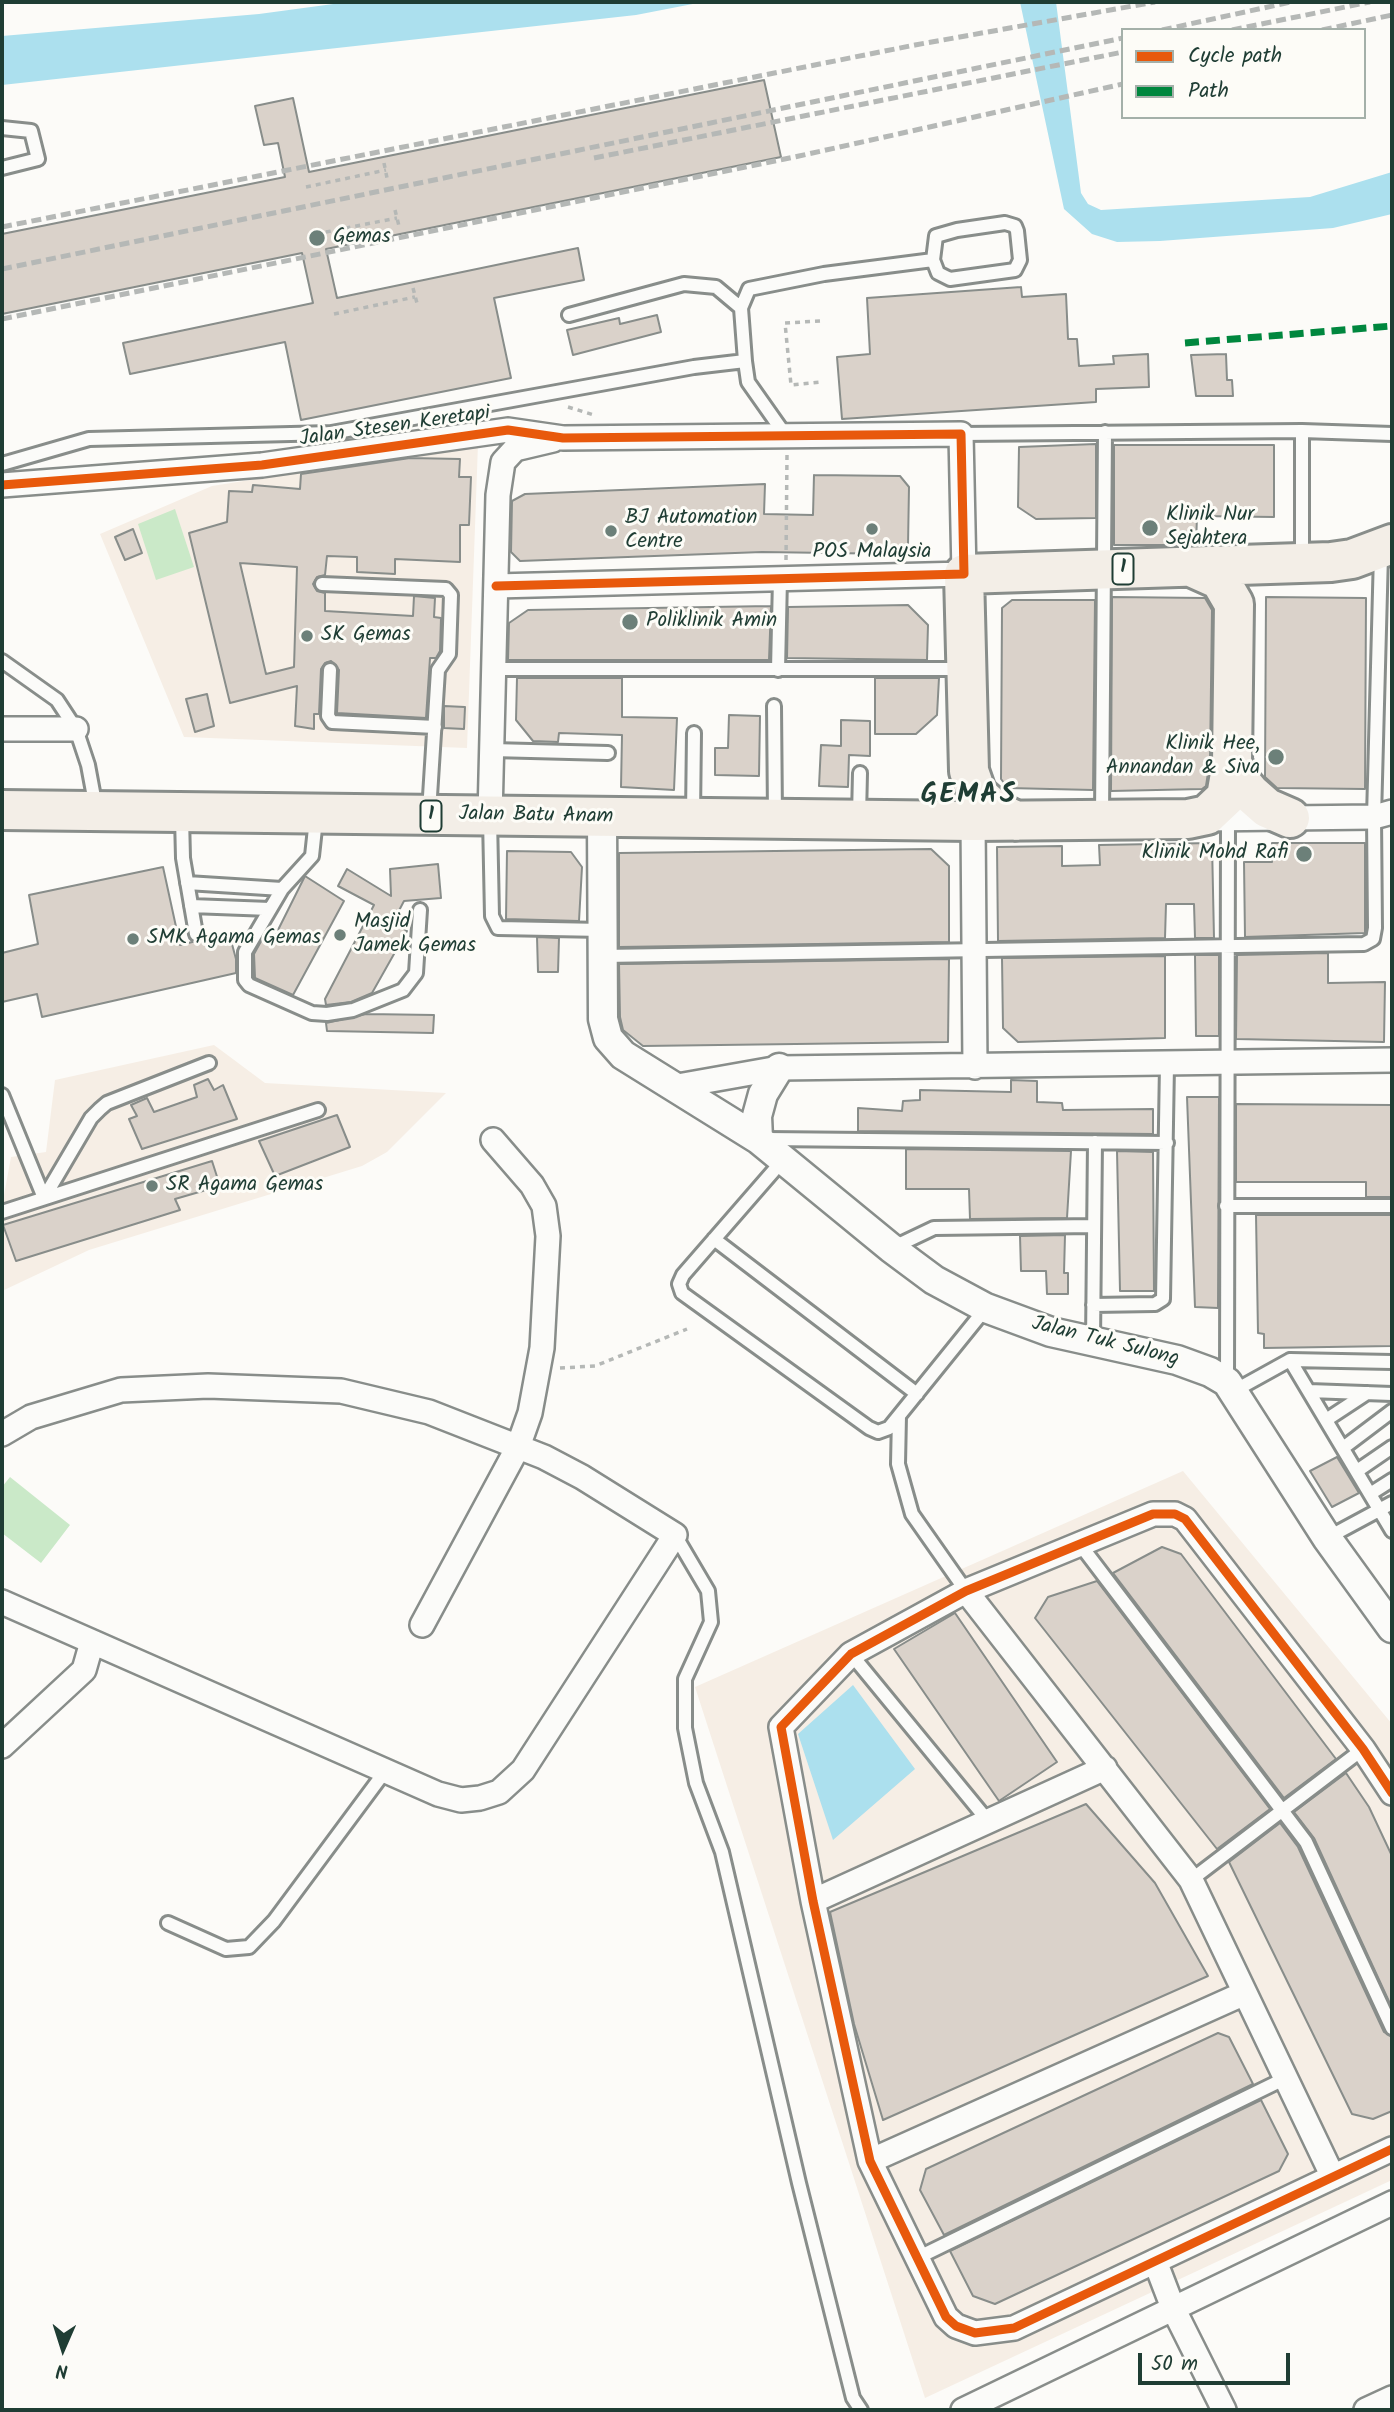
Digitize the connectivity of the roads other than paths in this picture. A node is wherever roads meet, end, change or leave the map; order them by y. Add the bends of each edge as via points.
1 (2, 128) edge
2 (2, 168) edge
3 (933, 260) junction
4 (741, 308) junction
5 (569, 315) dead end
6 (745, 360) junction
7 (1302, 431) junction
8 (1105, 432) junction
9 (961, 434) junction
10 (1392, 434) edge
11 (787, 436) junction
12 (563, 438) junction
13 (2, 464) edge
14 (2, 485) edge
15 (1387, 547) edge
16 (1292, 564) junction
17 (1191, 567) junction
18 (1106, 569) junction
19 (964, 573) junction
20 (783, 578) junction
21 (322, 584) dead end
22 (496, 586) junction
23 (1234, 604) junction
24 (2, 661) edge
25 (494, 669) junction
26 (967, 669) junction
27 (330, 670) dead end
28 (778, 670) junction
29 (774, 706) dead end
30 (435, 727) junction
31 (2, 729) edge
32 (76, 729) junction
33 (694, 733) dead end
34 (492, 750) junction
35 (608, 753) dead end
36 (1232, 762) junction
37 (969, 771) junction
38 (860, 773) dead end
39 (2, 810) edge
40 (97, 811) junction
41 (182, 814) junction
42 (317, 815) junction
43 (1383, 815) edge
44 (429, 816) junction
45 (489, 817) junction
46 (602, 818) junction
47 (693, 818) junction
48 (1290, 818) junction
49 (775, 819) junction
50 (1188, 819) junction
51 (1228, 819) junction
52 (859, 820) junction
53 (902, 820) junction
54 (1102, 820) junction
55 (973, 821) junction
56 (1016, 821) junction
57 (187, 883) junction
58 (282, 889) junction
59 (191, 906) junction
60 (270, 909) junction
61 (420, 910) dead end
62 (196, 934) dead end
63 (603, 943) junction
64 (1227, 948) junction
65 (974, 951) junction
66 (1392, 1060) edge
67 (209, 1063) dead end
68 (1226, 1063) junction
69 (1167, 1065) junction
70 (975, 1067) junction
71 (779, 1068) junction
72 (672, 1087) junction
73 (2, 1095) edge
74 (318, 1110) dead end
75 (758, 1139) junction
76 (493, 1140) dead end
77 (1095, 1142) junction
78 (1167, 1143) junction
79 (783, 1160) junction
80 (44, 1198) junction
81 (1226, 1206) junction
82 (1392, 1206) edge
83 (2, 1212) edge
84 (1094, 1226) junction
85 (714, 1239) junction
86 (891, 1248) junction
87 (1093, 1305) junction
88 (986, 1308) junction
89 (1093, 1342) junction
90 (1290, 1360) junction
91 (1392, 1362) edge
92 (1231, 1387) junction
93 (1309, 1391) junction
94 (1367, 1393) junction
95 (917, 1394) junction
96 (1392, 1394) edge
97 (1392, 1411) edge
98 (899, 1415) junction
99 (1326, 1420) junction
100 (2, 1434) edge
101 (518, 1447) junction
102 (1392, 1447) edge
103 (1343, 1448) junction
104 (1357, 1471) junction
105 (1392, 1480) edge
106 (1370, 1494) junction
107 (1392, 1503) edge
108 (1380, 1510) junction
109 (1392, 1531) edge
110 (675, 1535) junction
111 (1327, 1538) junction
112 (1079, 1544) junction
113 (966, 1591) junction
114 (2, 1602) edge
115 (422, 1625) dead end
116 (1392, 1628) edge
117 (92, 1642) junction
118 (851, 1654) junction
119 (2, 1746) edge
120 (1363, 1749) junction
121 (1105, 1768) junction
122 (386, 1770) junction
123 (1392, 1793) edge
124 (1283, 1812) junction
125 (988, 1821) junction
126 (1191, 1880) junction
127 (813, 1901) junction
128 (168, 1923) dead end
129 (1245, 1993) junction
130 (1392, 2028) edge
131 (1286, 2078) junction
132 (1392, 2149) edge
133 (870, 2161) junction
134 (1333, 2177) junction
135 (1392, 2203) edge
136 (918, 2258) junction
137 (1155, 2261) junction
138 (1173, 2308) junction
139 (1392, 2398) edge
140 (861, 2410) edge
141 (963, 2410) edge
142 (1224, 2410) edge
143 (1366, 2410) edge

1 - 2 lane via 32,131 38,159
3 - 3 lane via 933,241 942,233 1005,223 1017,231 1020,260 1015,270 946,279 937,273
3 - 4 lane via 757,285 749,289
4 - 5 lane via 716,287 684,284
4 - 6 lane
6 - 11 lane via 748,382
6 - 13 lane via 331,433 89,439
7 - 8 lane
7 - 10 lane
7 - 16 lane
8 - 9 lane
8 - 18 lane
9 - 11 street, Jalan Stesen Keretapi
9 - 19 street
11 - 12 street, Jalan Stesen Keretapi
12 - 14 street, Jalan Stesen Keretapi via 537,432 485,431 262,465
12 - 22 street via 515,449 503,463
15 - 16 highway, 1 via 1352,559
15 - 43 lane
16 - 17 highway, 1
16 - 23 highway, 1 via 1261,573 1242,588
17 - 18 highway, 1
17 - 23 highway via 1220,580
18 - 19 highway, 1
18 - 54 lane
19 - 20 street
19 - 26 highway
20 - 22 street
20 - 28 lane
21 - 30 lane via 449,592 449,654 438,670
22 - 25 street
23 - 36 highway, 1
24 - 32 lane via 57,701
25 - 28 lane
25 - 34 street
26 - 28 lane
26 - 37 highway
27 - 30 lane via 328,716 332,722
29 - 49 lane
30 - 44 lane
31 - 32 street
32 - 40 lane
33 - 47 lane
34 - 35 lane
34 - 45 street
36 - 48 highway via 1250,793 1267,808
36 - 50 highway, 1 via 1226,797 1207,815
37 - 53 highway via 940,797
37 - 56 highway via 977,793
38 - 52 lane
39 - 40 highway, Jalan Batu Anam / 1
40 - 41 highway, Jalan Batu Anam / 1
41 - 42 highway, Jalan Batu Anam / 1
41 - 57 lane
42 - 44 highway, Jalan Batu Anam / 1
42 - 58 lane via 312,856
43 - 48 street
43 - 64 lane via 1373,939 1364,944
44 - 45 highway, Jalan Batu Anam / 1
45 - 46 highway, Jalan Batu Anam / 1
45 - 63 lane via 492,916 498,928
46 - 47 highway, Jalan Batu Anam / 1
46 - 63 street, Jalan Tuk Sulong
47 - 49 highway, Jalan Batu Anam / 1
48 - 51 street
49 - 52 highway, Jalan Batu Anam / 1
50 - 51 street
50 - 54 highway, 1
51 - 64 lane
52 - 53 highway, Jalan Batu Anam / 1
53 - 55 highway, 1
54 - 56 highway, 1
55 - 56 highway, 1
55 - 65 street
57 - 58 lane
57 - 59 lane
58 - 60 lane
59 - 60 lane
59 - 62 lane
60 - 61 lane via 245,952 245,979 269,996 327,1014 353,1010 403,990 416,973
63 - 65 lane
63 - 72 street, Jalan Tuk Sulong via 603,1018 608,1038 631,1063
64 - 65 lane
64 - 68 lane
65 - 70 street
66 - 68 street
67 - 80 lane via 100,1109
68 - 69 street
68 - 81 lane
69 - 70 street
69 - 78 lane
70 - 71 street
71 - 72 street
71 - 75 street via 763,1094 757,1116
72 - 75 street, Jalan Tuk Sulong
73 - 80 lane
74 - 80 lane
75 - 77 lane
75 - 79 street, Jalan Tuk Sulong
76 - 101 street via 539,1194 548,1236 542,1348 530,1413
77 - 78 lane
77 - 84 lane
78 - 87 lane via 1163,1299 1155,1304
79 - 85 lane
79 - 86 street, Jalan Tuk Sulong
80 - 83 lane
81 - 82 lane
81 - 92 lane
84 - 86 lane via 934,1228
84 - 87 lane
85 - 95 lane
85 - 98 lane via 680,1279 682,1293 869,1428 878,1432 889,1428
86 - 88 street, Jalan Tuk Sulong via 933,1280
87 - 89 lane
88 - 89 street, Jalan Tuk Sulong
88 - 95 lane
89 - 92 street, Jalan Tuk Sulong via 1177,1360 1210,1372
90 - 91 lane
90 - 92 lane
90 - 93 lane
92 - 111 street
93 - 94 lane
93 - 99 lane
94 - 96 lane
94 - 99 lane
95 - 98 lane
97 - 103 lane
98 - 113 lane via 898,1464 912,1514
99 - 103 lane
100 - 101 street via 31,1417 121,1391 208,1386 370,1396 429,1412
101 - 110 street via 582,1477
101 - 115 street
102 - 104 lane
103 - 104 lane
104 - 106 lane
105 - 106 lane
106 - 108 lane
107 - 108 lane
108 - 109 lane
108 - 111 lane
110 - 122 street via 514,1781 499,1792 461,1800
110 - 140 lane via 708,1591 711,1622 685,1679 685,1728 696,1783 722,1852 799,2183 853,2398
111 - 116 street
112 - 113 street
112 - 120 street via 1153,1514 1185,1519
112 - 124 lane
113 - 118 street
113 - 121 street
114 - 117 street
117 - 119 street via 84,1670
117 - 122 street
118 - 125 lane
118 - 127 street via 781,1727
120 - 123 street
120 - 124 lane
121 - 125 street
121 - 126 street
122 - 128 lane via 274,1921 249,1947 226,1949
124 - 126 lane
124 - 130 lane via 1306,1842
125 - 127 street
126 - 129 street
127 - 133 street
129 - 131 street
129 - 133 street
131 - 134 street
131 - 136 lane
132 - 134 street
133 - 136 street
134 - 137 street
135 - 138 street
136 - 137 street via 946,2317 975,2333 1014,2328
137 - 138 street
138 - 141 street
138 - 142 street
139 - 143 street

